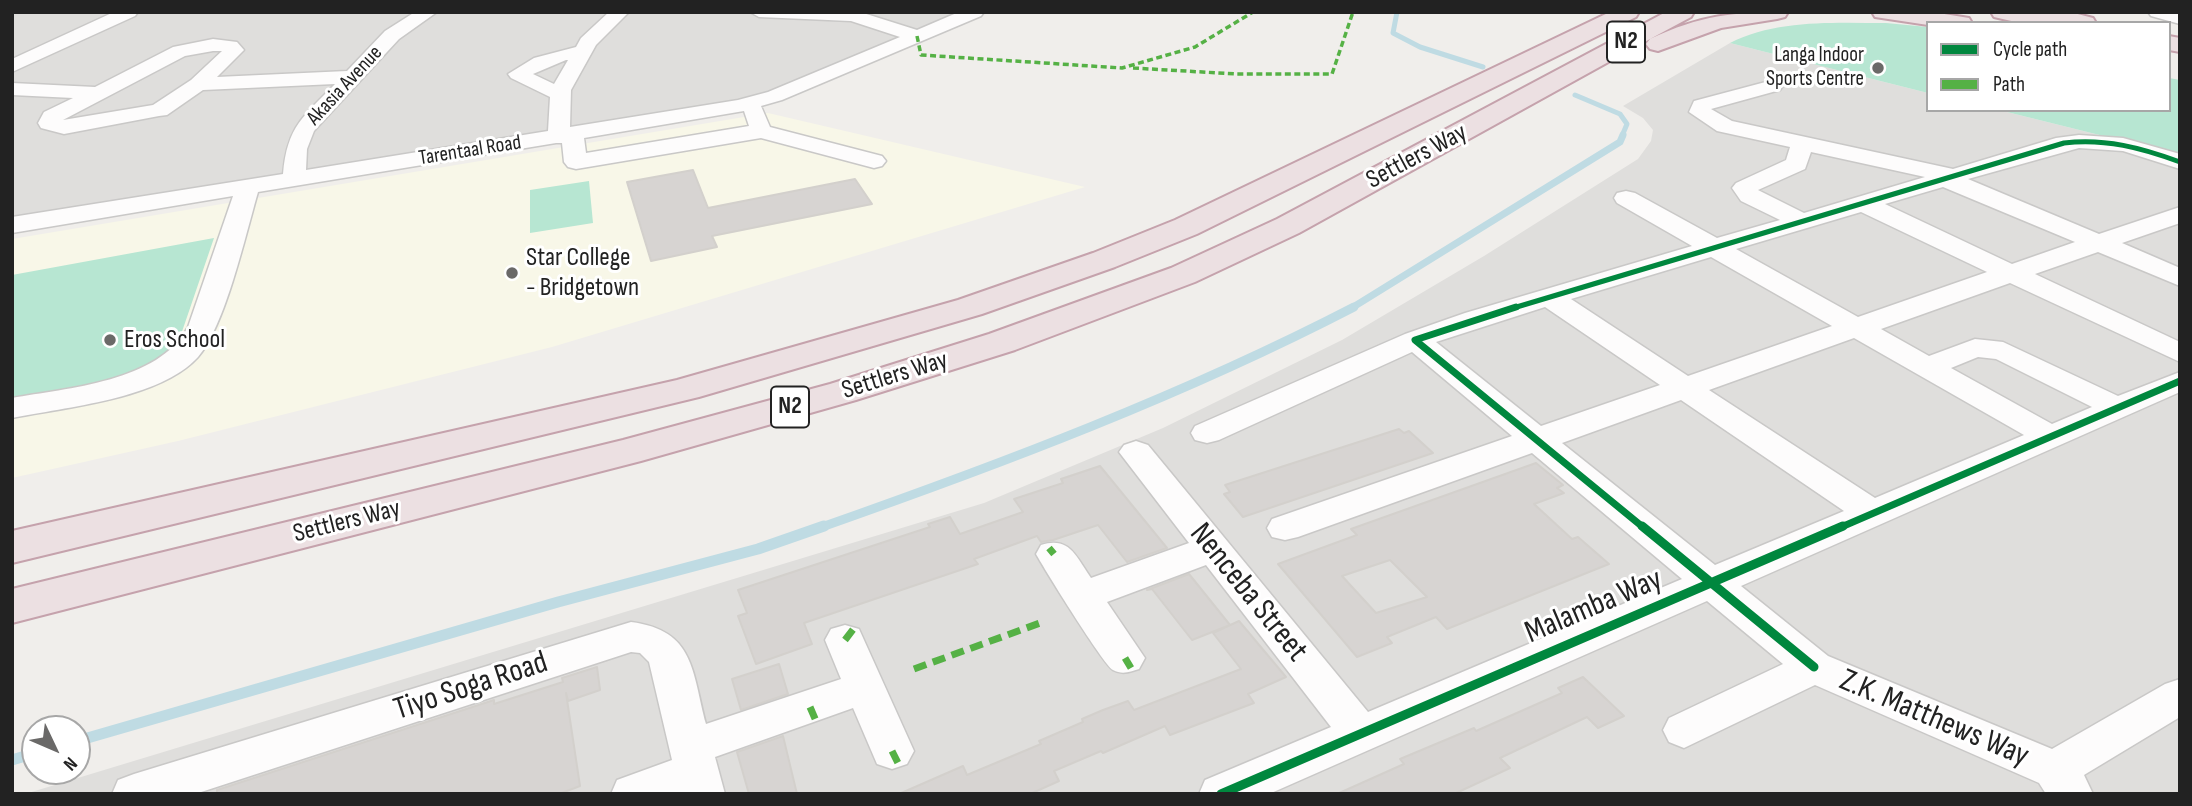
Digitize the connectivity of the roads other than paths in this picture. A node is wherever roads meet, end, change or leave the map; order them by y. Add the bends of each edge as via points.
1 (129, 12) edge
2 (428, 12) edge
3 (620, 12) edge
4 (759, 12) edge
5 (975, 12) edge
6 (1628, 12) edge
7 (1683, 12) edge
8 (1777, 12) edge
9 (1883, 12) edge
10 (2001, 12) edge
11 (2043, 12) edge
12 (2157, 12) edge
13 (855, 14) edge
14 (2180, 19) edge
15 (1947, 21) edge
16 (2041, 21) edge
17 (2077, 21) edge
18 (917, 36) junction
19 (583, 52) junction
20 (12, 66) edge
21 (1575, 69) junction
22 (353, 77) junction
23 (1526, 80) junction
24 (198, 84) junction
25 (1773, 86) dead end
26 (12, 89) edge
27 (561, 90) junction
28 (96, 93) junction
29 (751, 103) junction
30 (761, 131) junction
31 (566, 136) junction
32 (1802, 142) junction
33 (874, 161) dead end
34 (2180, 162) edge
35 (1949, 178) junction
36 (293, 179) junction
37 (247, 187) junction
38 (1626, 198) dead end
39 (1862, 203) junction
40 (2180, 214) edge
41 (1802, 221) junction
42 (12, 225) edge
43 (2098, 242) junction
44 (1715, 248) junction
45 (2009, 273) junction
46 (2180, 278) edge
47 (1549, 297) junction
48 (1857, 327) junction
49 (1415, 340) junction
50 (2180, 353) edge
51 (1927, 367) junction
52 (2180, 381) edge
53 (1686, 387) junction
54 (12, 408) edge
55 (2118, 408) junction
56 (1207, 433) dead end
57 (2052, 436) junction
58 (1537, 440) junction
59 (1136, 452) dead end
60 (1872, 514) junction
61 (1285, 528) dead end
62 (12, 547) edge
63 (1212, 549) junction
64 (1054, 554) dead end
65 (1710, 584) junction
66 (1082, 596) junction
67 (12, 606) edge
68 (845, 640) dead end
69 (1125, 658) dead end
70 (1814, 667) junction
71 (866, 687) junction
72 (2180, 696) edge
73 (1684, 730) dead end
74 (1361, 734) junction
75 (892, 751) dead end
76 (695, 771) edge
77 (2063, 782) edge
78 (134, 794) edge
79 (633, 794) edge
80 (1221, 794) edge

1 - 20 street
2 - 22 street, Akasia Avenue via 392,35
3 - 19 street via 599,29
4 - 13 street
5 - 18 street, Tarentaal Road
6 - 23 highway, Settlers Way / N2
7 - 21 highway, Settlers Way / N2
8 - 21 highway via 1720,21 1613,62
9 - 15 highway
10 - 16 highway
11 - 17 highway
12 - 14 street
13 - 18 street
18 - 29 street, Tarentaal Road
19 - 27 street
19 - 27 street via 518,74 551,91
21 - 23 highway, Settlers Way / N2
22 - 24 street
22 - 36 street, Akasia Avenue via 300,136
23 - 62 highway, Settlers Way / N2 via 1482,84 1186,227 934,318 686,389
23 - 67 highway, Settlers Way / N2 via 1366,185 1214,261 983,349 627,452
24 - 28 street via 234,50 230,46 180,51
24 - 28 street via 159,110 64,127 49,123
25 - 32 street via 1701,105 1700,112 1725,126
26 - 28 street
27 - 31 street via 558,105
29 - 30 street
29 - 31 street, Tarentaal Road
30 - 31 street via 576,162
30 - 33 street
31 - 36 street, Tarentaal Road
32 - 35 street
32 - 41 street via 1797,163 1744,188 1750,196
34 - 35 street via 2133,147 2075,141
35 - 39 street
35 - 43 street
36 - 37 street, Tarentaal Road
37 - 42 street, Tarentaal Road
37 - 54 street via 202,327 183,355 122,384
38 - 44 street
39 - 41 street
39 - 45 street
40 - 43 street
41 - 44 street
43 - 45 street
43 - 46 street
44 - 47 street
44 - 48 street
45 - 48 street
45 - 50 street
47 - 49 street
47 - 53 street
48 - 51 street
48 - 53 street
49 - 56 street
49 - 58 street, Z.K. Matthews Way
51 - 55 street via 1965,351 1993,348
51 - 57 street
52 - 55 street, Malamba Way
53 - 58 street
53 - 60 street
55 - 57 street, Malamba Way
57 - 60 street, Malamba Way
58 - 61 street
58 - 65 street, Z.K. Matthews Way
59 - 63 street, Nenceba Street
60 - 65 street, Malamba Way
63 - 66 street
63 - 74 street, Nenceba Street
64 - 66 street
65 - 70 street, Z.K. Matthews Way
65 - 74 street, Malamba Way
66 - 69 street
68 - 71 street
70 - 73 street, Z.K. Matthews Way
70 - 77 street, Z.K. Matthews Way
71 - 75 street
71 - 76 street
72 - 77 street
74 - 80 street, Malamba Way
76 - 78 street, Tiyo Soga Road via 663,646 631,637
76 - 79 street

